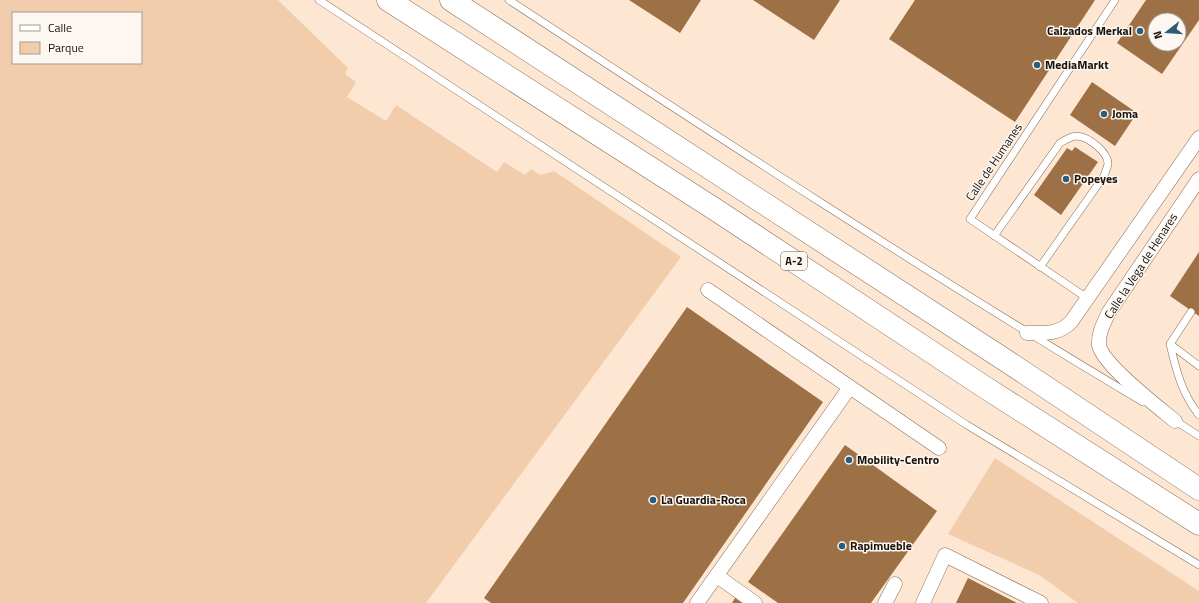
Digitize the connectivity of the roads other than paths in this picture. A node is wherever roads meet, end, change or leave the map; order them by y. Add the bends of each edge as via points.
1 (319, 0) edge
2 (388, 0) edge
3 (451, 0) edge
4 (510, 0) edge
5 (1115, 0) edge
6 (1199, 138) edge
7 (1199, 179) edge
8 (994, 236) junction
9 (1040, 267) junction
10 (708, 290) dead end
11 (1087, 298) junction
12 (1191, 312) dead end
13 (1027, 333) junction
14 (1170, 344) junction
15 (1199, 366) edge
16 (850, 387) junction
17 (1199, 415) edge
18 (1175, 421) junction
19 (1199, 436) edge
20 (939, 448) dead end
21 (1199, 489) edge
22 (1199, 524) edge
23 (1199, 565) edge
24 (717, 576) junction
25 (895, 584) dead end
26 (697, 603) edge
27 (755, 603) edge
28 (885, 603) edge
29 (923, 603) edge
30 (1041, 603) edge

1 - 23 lane via 967,425
2 - 22 highway, A-2
3 - 21 highway, A-2 via 1006,360
4 - 13 lane via 745,154
5 - 8 lane, Calle de Humanes via 970,219
6 - 11 street, Calle la Vega de Henares
7 - 18 street, Calle la Vega de Henares via 1109,312 1100,331 1099,346 1105,358
8 - 9 lane, Calle de Humanes
8 - 9 lane via 1060,143 1076,136 1085,138 1100,149 1106,157 1108,166 1104,176
9 - 11 lane, Calle de Humanes
10 - 16 street
11 - 13 street, Calle la Vega de Henares via 1064,329 1053,333
12 - 14 lane
13 - 18 lane
14 - 15 lane
14 - 17 lane via 1188,402
16 - 20 street
16 - 24 street
18 - 19 lane
24 - 26 street
24 - 27 street
25 - 28 street
29 - 30 street via 945,555

